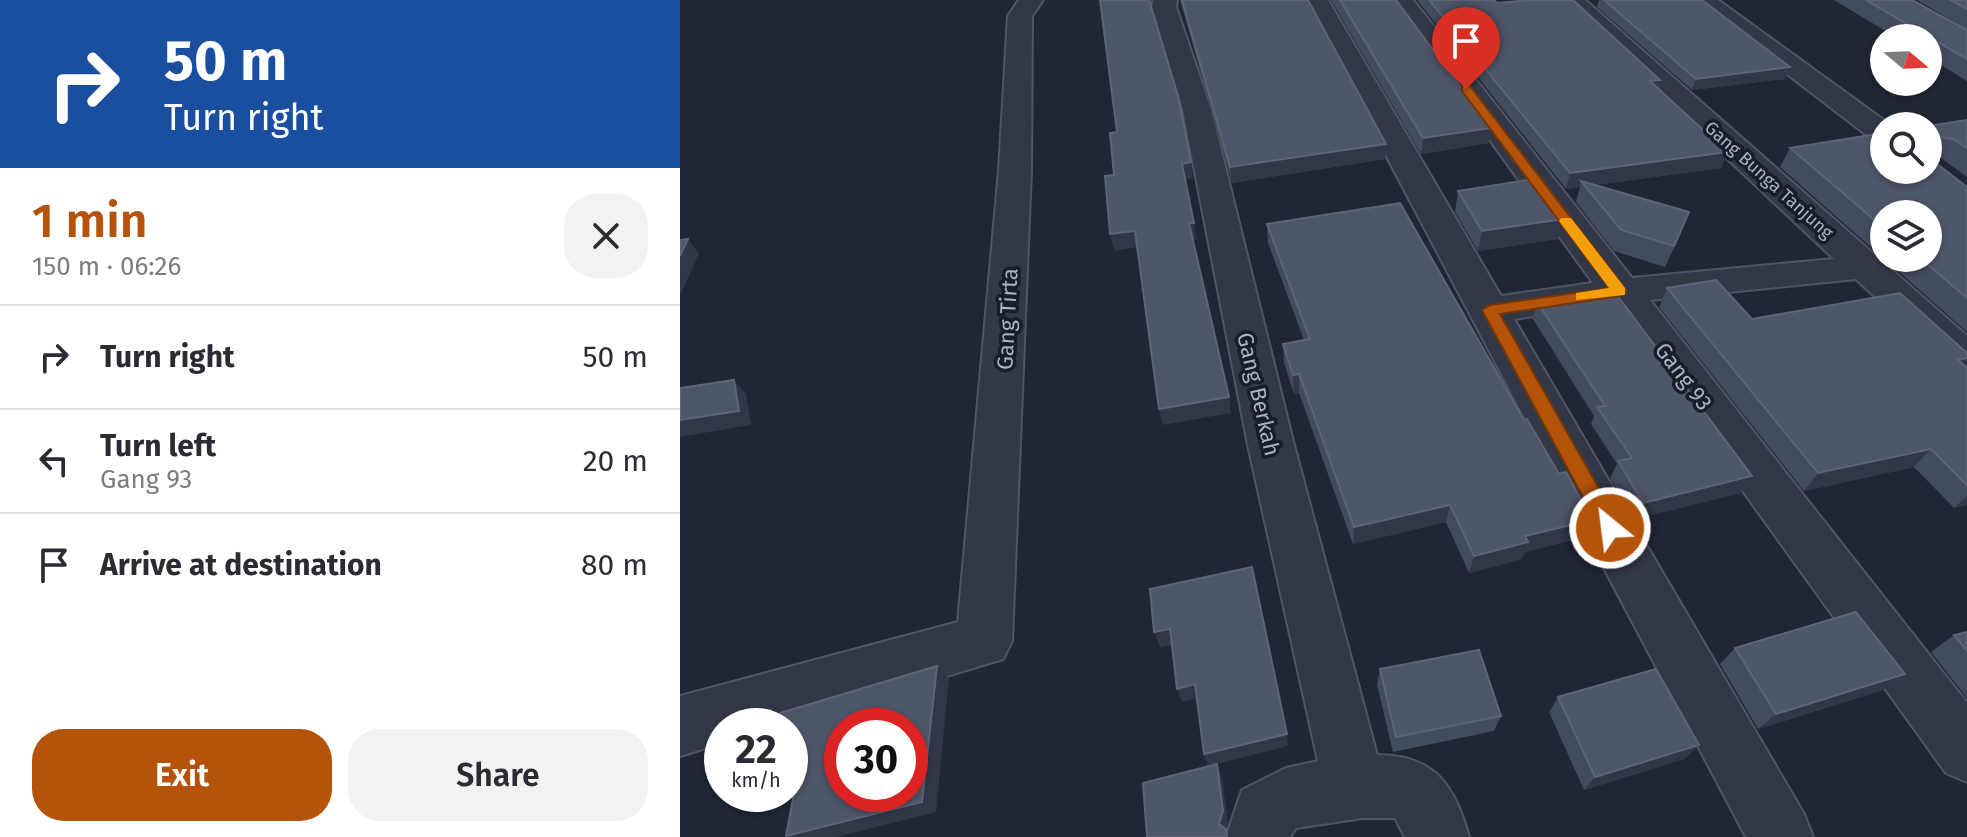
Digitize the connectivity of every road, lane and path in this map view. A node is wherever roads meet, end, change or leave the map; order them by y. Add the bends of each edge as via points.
1 (1031, 0) edge
2 (1165, 0) edge
3 (1316, 0) edge
4 (1401, 0) edge
5 (1571, 0) edge
6 (1703, 0) edge
7 (1870, 124) edge
8 (1866, 267) junction
9 (1620, 291) junction
10 (1490, 310) junction
11 (1967, 359) edge
12 (680, 726) edge
13 (1967, 752) edge
14 (1355, 788) junction
15 (1258, 837) edge
16 (1437, 837) edge
17 (1781, 837) edge

1 - 12 street, Gang Tirta via 1020,16 1012,232 984,641
2 - 14 street, Gang Berkah via 1197,110
3 - 10 street
4 - 9 street, Gang 93
5 - 8 street, Gang Bunga Tanjung
6 - 7 street
8 - 9 street
8 - 11 street, Gang Bunga Tanjung
9 - 10 street
9 - 13 street, Gang 93
10 - 17 street
14 - 15 street via 1285,799 1264,812
14 - 16 street via 1405,788 1430,811

